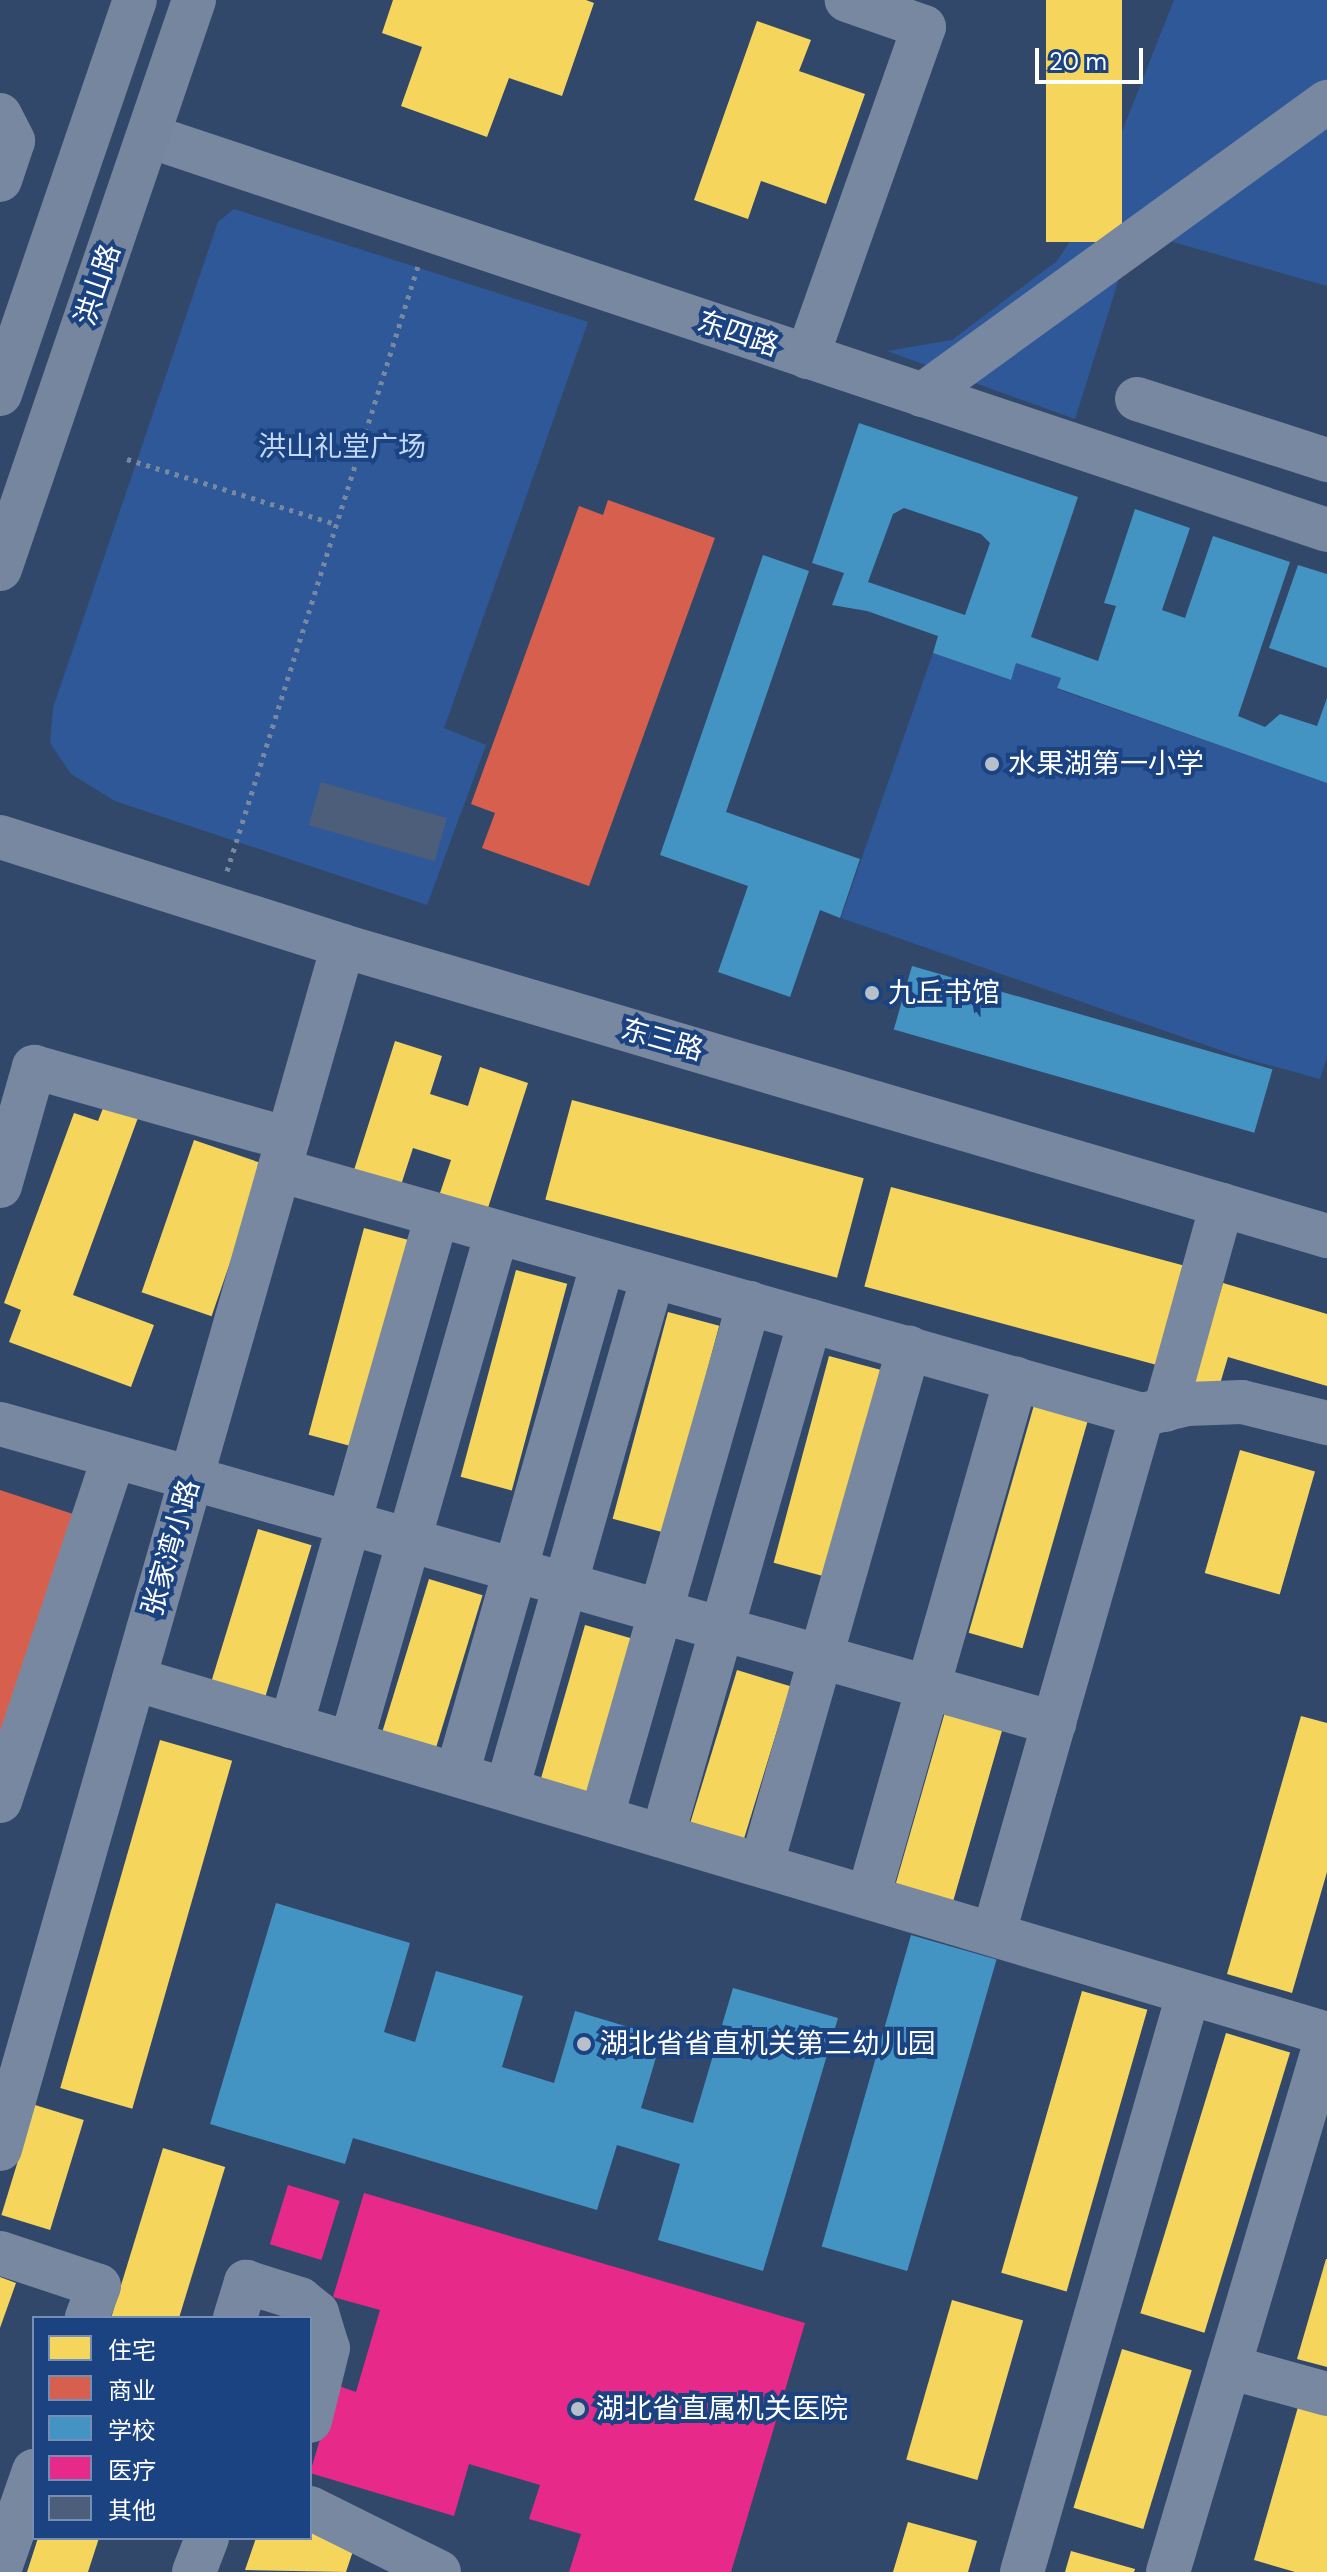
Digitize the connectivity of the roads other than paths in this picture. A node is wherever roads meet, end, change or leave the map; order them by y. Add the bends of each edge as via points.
1 (135, 0) edge
2 (194, 0) edge
3 (847, 0) edge
4 (1327, 102) edge
5 (0, 115) edge
6 (149, 136) junction
7 (0, 180) edge
8 (807, 357) junction
9 (0, 394) edge
10 (922, 395) junction
11 (1137, 399) dead end
12 (1327, 460) edge
13 (1327, 530) edge
14 (0, 569) edge
15 (0, 837) edge
16 (343, 946) junction
17 (284, 1154) junction
18 (0, 1186) edge
19 (1222, 1205) junction
20 (437, 1215) junction
21 (497, 1232) junction
22 (1327, 1236) edge
23 (603, 1262) junction
24 (653, 1276) junction
25 (749, 1303) junction
26 (810, 1321) junction
27 (909, 1348) junction
28 (1016, 1379) junction
29 (1154, 1412) junction
30 (1327, 1423) edge
31 (0, 1424) edge
32 (114, 1457) junction
33 (191, 1478) junction
34 (349, 1523) junction
35 (409, 1541) junction
36 (515, 1571) junction
37 (565, 1585) junction
38 (661, 1612) junction
39 (722, 1629) junction
40 (821, 1657) junction
41 (134, 1679) junction
42 (928, 1688) junction
43 (1054, 1723) junction
44 (291, 1726) junction
45 (351, 1743) junction
46 (457, 1774) junction
47 (507, 1789) junction
48 (0, 1801) edge
49 (602, 1816) junction
50 (663, 1834) junction
51 (762, 1863) junction
52 (869, 1894) junction
53 (994, 1932) junction
54 (1188, 1995) junction
55 (1327, 2035) edge
56 (0, 2149) edge
57 (0, 2253) edge
58 (88, 2316) edge
59 (236, 2316) edge
60 (1229, 2367) junction
61 (1327, 2394) edge
62 (312, 2415) edge
63 (32, 2477) edge
64 (312, 2509) edge
65 (206, 2540) edge
66 (0, 2568) edge
67 (194, 2572) edge
68 (439, 2572) edge
69 (1022, 2572) edge
70 (1168, 2572) edge

1 - 9 main road, 洪山路
2 - 6 main road, 洪山路
3 - 8 street via 924,27
4 - 10 street
5 - 7 street via 13,141
6 - 8 street, 东四路
6 - 14 main road, 洪山路
8 - 10 street, 东四路
10 - 13 street, 东四路
11 - 12 street
15 - 16 street, 东三路
16 - 17 street, 张家湾小路
16 - 19 street, 东三路
17 - 18 street via 34,1067
17 - 20 street
17 - 33 street, 张家湾小路
19 - 22 street, 东三路
19 - 29 street
20 - 21 street
20 - 34 street
21 - 23 street
21 - 35 street
23 - 24 street
23 - 36 street
24 - 25 street
24 - 37 street
25 - 26 street
25 - 38 street
26 - 27 street
26 - 39 street
27 - 28 street
27 - 40 street
28 - 29 street
28 - 42 street
29 - 30 street via 1242,1402
29 - 43 street
31 - 32 street
32 - 33 street
32 - 48 street
33 - 34 street
33 - 41 street, 张家湾小路
34 - 35 street
34 - 44 street
35 - 36 street
35 - 45 street
36 - 37 street
36 - 46 street
37 - 38 street
37 - 47 street
38 - 39 street
38 - 49 street
39 - 40 street
39 - 50 street
40 - 42 street
40 - 51 street
41 - 44 street
41 - 56 street, 张家湾小路
42 - 43 street
42 - 52 street
43 - 53 street
44 - 45 street
45 - 46 street
46 - 47 street
47 - 49 street
49 - 50 street
50 - 51 street
51 - 52 street
52 - 53 street
53 - 54 street
54 - 55 street
54 - 69 street
55 - 60 street
57 - 58 street via 99,2286
59 - 62 street via 246,2282 300,2299 317,2313 325,2330 327,2367
60 - 61 street
60 - 70 street
63 - 66 street
64 - 68 street
65 - 67 street

